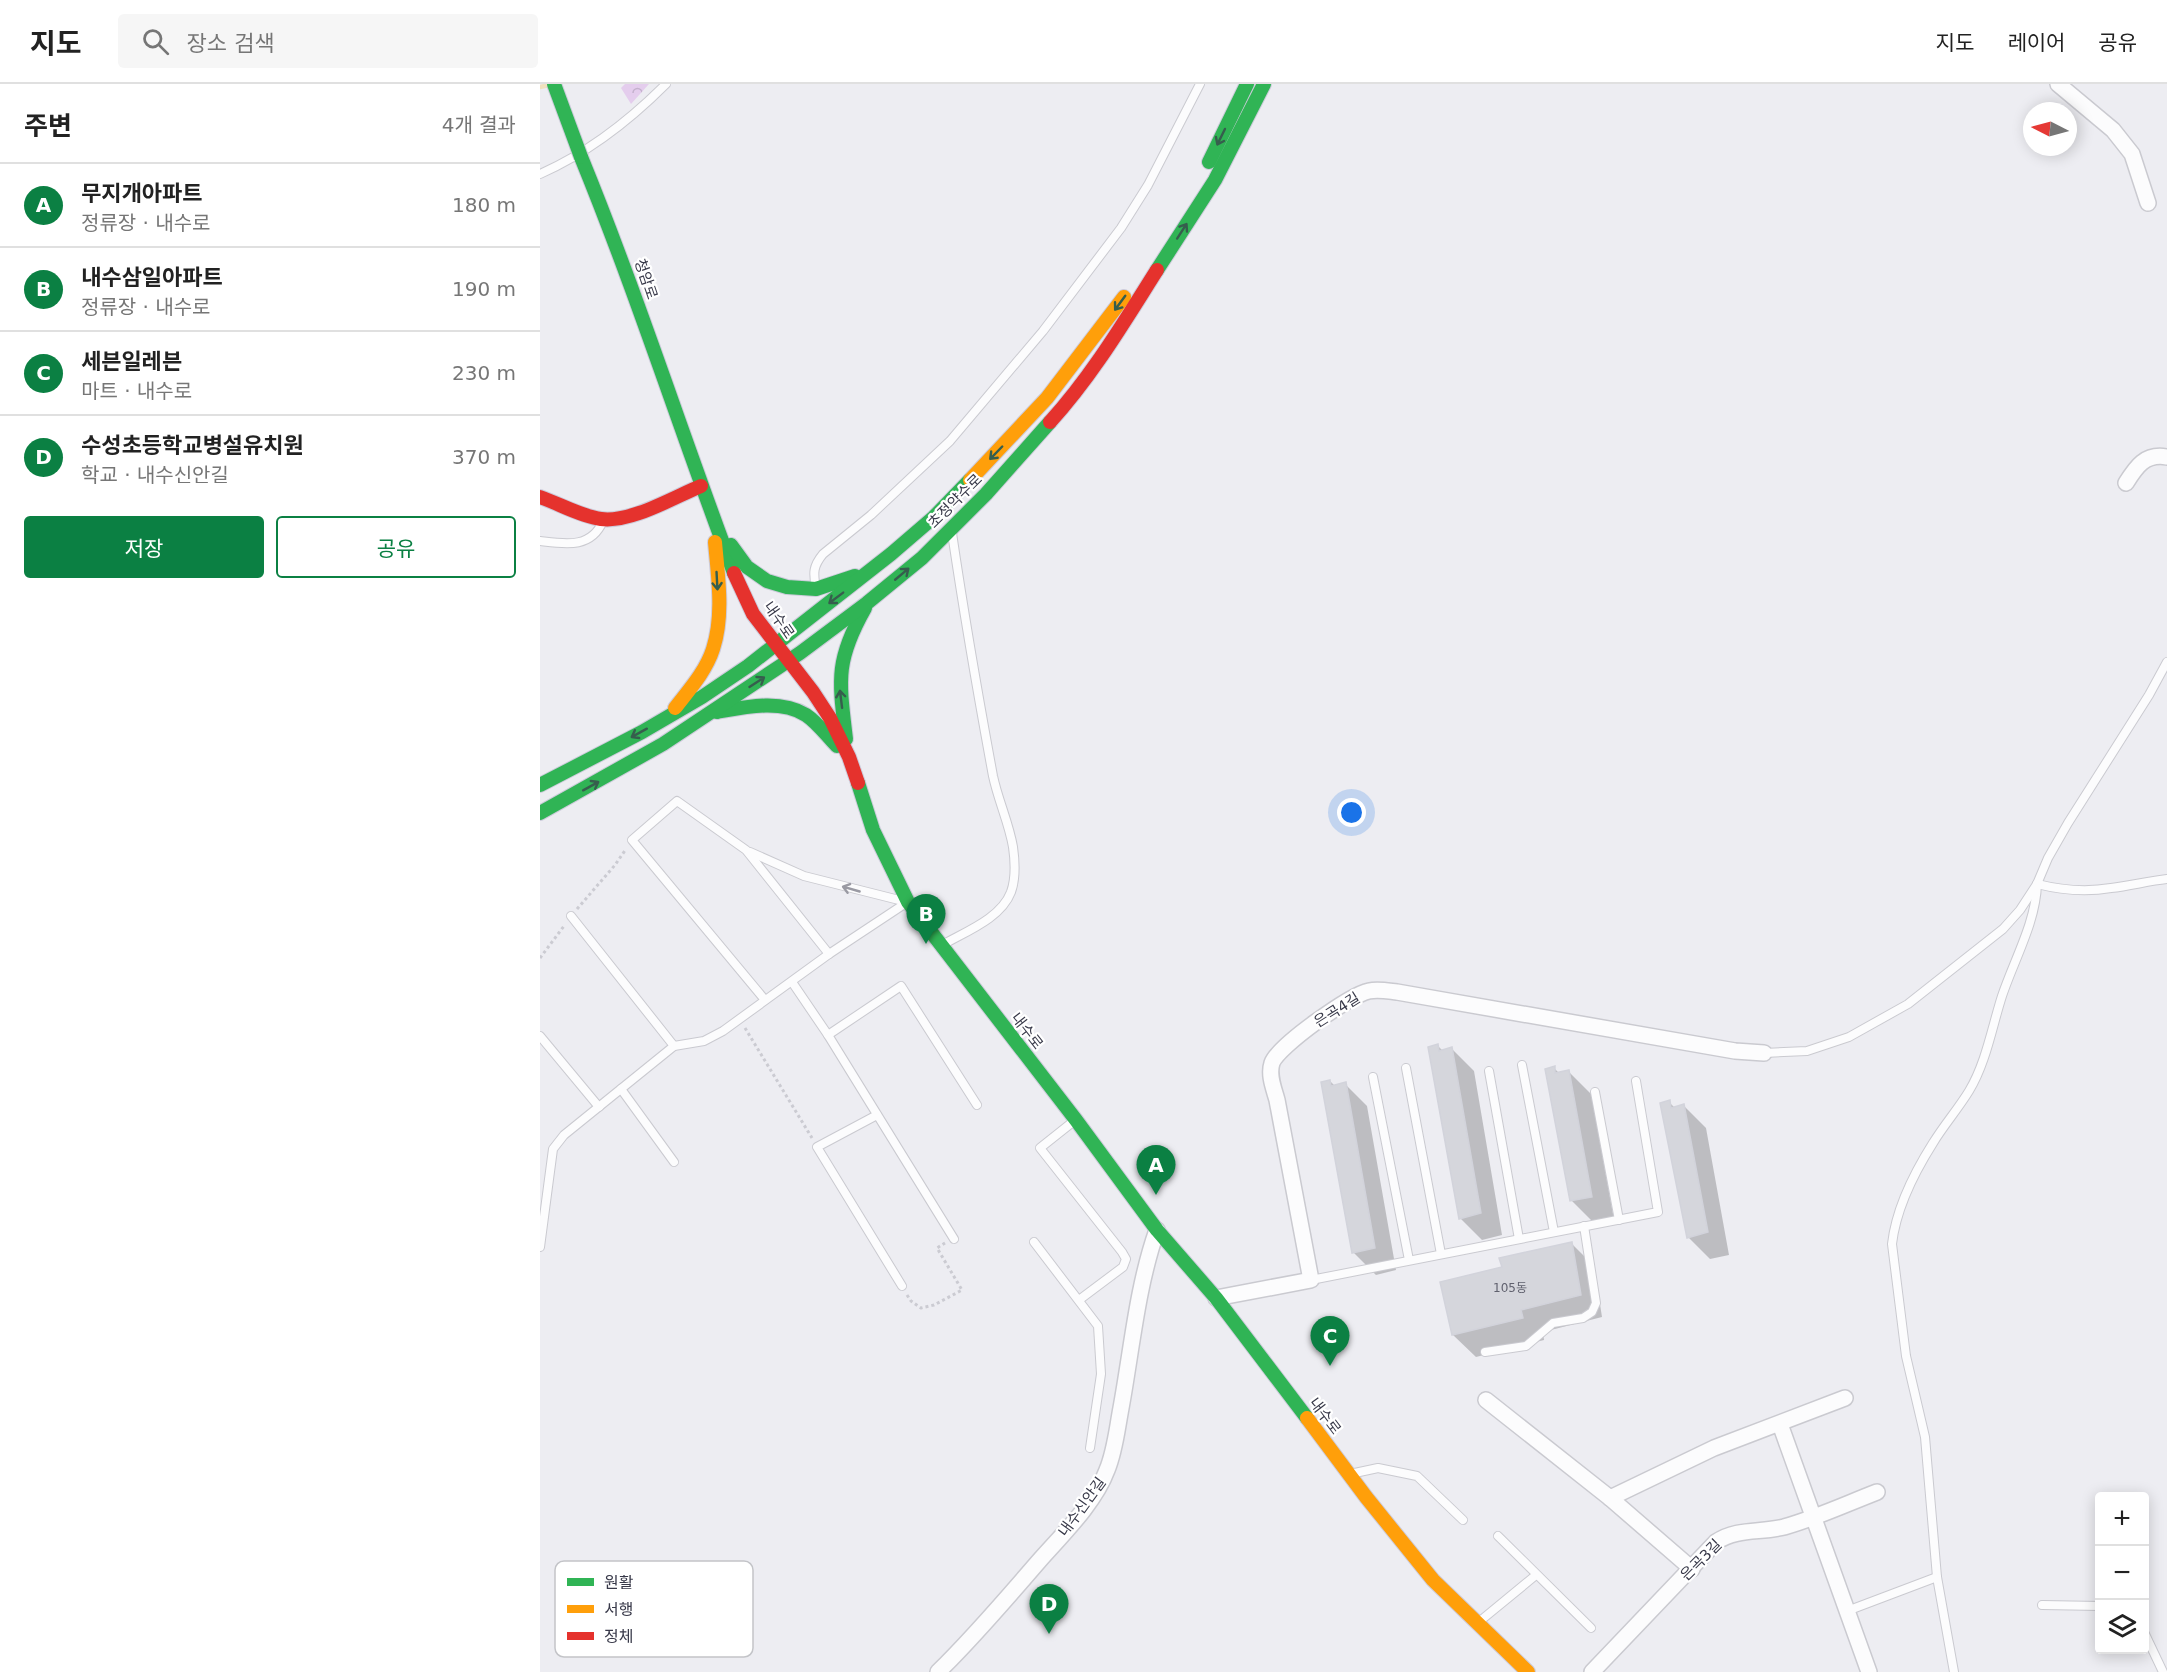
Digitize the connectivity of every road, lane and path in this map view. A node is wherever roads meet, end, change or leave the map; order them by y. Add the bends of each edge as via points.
1 (554, 84) edge
2 (666, 84) edge
3 (1200, 84) edge
4 (1247, 84) edge
5 (1264, 84) edge
6 (2058, 84) edge
7 (540, 174) edge
8 (2148, 203) dead end
9 (2167, 458) edge
10 (2126, 483) dead end
11 (701, 486) junction
12 (540, 497) edge
13 (603, 520) junction
14 (714, 523) junction
15 (951, 529) junction
16 (540, 541) edge
17 (870, 572) junction
18 (816, 589) junction
19 (867, 603) junction
20 (776, 644) junction
21 (789, 661) junction
22 (2167, 662) edge
23 (708, 714) junction
24 (670, 715) junction
25 (849, 757) junction
26 (540, 785) edge
27 (540, 813) edge
28 (632, 840) junction
29 (746, 850) junction
30 (2167, 879) edge
31 (2037, 884) junction
32 (908, 902) junction
33 (571, 916) junction
34 (940, 946) junction
35 (829, 954) junction
36 (540, 958) edge
37 (792, 982) junction
38 (765, 1000) junction
39 (739, 1018) junction
40 (828, 1035) junction
41 (540, 1036) edge
42 (674, 1046) junction
43 (1764, 1053) joint
44 (1522, 1065) dead end
45 (1406, 1068) dead end
46 (1488, 1071) dead end
47 (1372, 1077) dead end
48 (1636, 1081) dead end
49 (621, 1089) junction
50 (1595, 1092) dead end
51 (977, 1105) dead end
52 (599, 1107) junction
53 (877, 1115) junction
54 (1076, 1120) junction
55 (817, 1147) junction
56 (674, 1162) dead end
57 (540, 1182) edge
58 (547, 1190) junction
59 (1619, 1220) junction
60 (1584, 1226) junction
61 (1157, 1230) junction
62 (1554, 1232) junction
63 (954, 1239) joint
64 (1519, 1239) junction
65 (1034, 1242) dead end
66 (540, 1247) edge
67 (1441, 1254) junction
68 (1409, 1260) junction
69 (1311, 1280) junction
70 (902, 1286) joint
71 (1216, 1298) junction
72 (1079, 1300) junction
73 (1485, 1352) dead end
74 (1845, 1398) dead end
75 (1486, 1400) dead end
76 (1780, 1424) junction
77 (1090, 1448) dead end
78 (1349, 1474) junction
79 (1877, 1492) dead end
80 (1610, 1498) junction
81 (1813, 1516) junction
82 (1463, 1520) dead end
83 (1498, 1536) dead end
84 (1692, 1569) junction
85 (1536, 1575) junction
86 (1937, 1577) junction
87 (2042, 1605) dead end
88 (2095, 1606) edge
89 (1848, 1611) junction
90 (1477, 1624) junction
91 (1591, 1628) dead end
92 (2149, 1641) edge
93 (938, 1672) edge
94 (1528, 1672) edge
95 (1592, 1672) edge
96 (1869, 1672) edge
97 (1954, 1672) edge
98 (2163, 1672) edge

1 - 11 main road, 청암로, bridge via 613,235
2 - 7 lane via 638,113 600,141
3 - 18 lane via 1143,194 1050,322 950,441 814,564
4 -> 17 main road, 초정약수로 via 1197,182 1133,285 1047,398 933,517
15 -> 5 main road, 초정약수로 via 1068,402 1104,353 1215,180
6 - 8 street via 2113,130 2132,154
9 - 10 street via 2148,458
11 - 13 main road via 619,519
11 - 14 main road, 내수로
12 - 13 main road
13 - 16 lane via 590,538 570,545
14 - 18 main road via 747,567 767,581
14 - 20 main road, 내수로 via 753,614
14 -> 24 main road via 719,624 697,680
19 -> 15 main road, 초정약수로
15 - 34 lane via 969,651 998,800 1015,863 1012,889 997,913
17 - 18 main road
17 -> 20 main road, 초정약수로
19 - 21 main road, 초정약수로
25 -> 19 main road via 840,691 842,659
20 - 21 main road, 내수로
20 - 24 main road, 초정약수로
23 -> 21 main road, 초정약수로
21 - 25 main road, 내수로 via 830,718
22 - 31 lane via 2068,823
23 - 25 main road via 759,706 784,707 804,714
27 -> 23 main road, 초정약수로 via 613,774
24 -> 26 main road, 초정약수로
25 - 32 main road, 내수로 via 873,830
28 - 29 lane via 677,801
28 - 33 path
28 - 38 lane
32 -> 29 lane via 804,876
29 - 35 lane
30 - 31 lane via 2084,890
31 - 43 lane via 2003,929 1908,1004 1828,1045 1808,1051
31 - 86 lane via 2036,902 1978,1072 1932,1145 1894,1226 1892,1244 1906,1356 1925,1437
32 - 34 main road, 내수로
32 - 35 lane
33 - 36 path
33 - 42 lane
34 - 54 main road, 내수로
35 - 37 lane
37 - 38 lane
37 - 40 lane
38 - 39 lane
39 - 42 lane via 704,1041
39 - 55 path
40 - 51 lane via 901,986
40 - 53 lane
41 - 52 lane
42 - 49 lane
43 - 69 street, 은곡4길 via 1397,992 1368,991 1356,997 1299,1035 1277,1054 1272,1065 1271,1077
44 - 62 lane
45 - 67 lane
46 - 64 lane
47 - 68 lane
48 - 59 lane via 1658,1212
49 - 52 lane
49 - 56 lane
50 - 59 lane
52 - 58 lane via 553,1149
53 - 55 lane
53 - 63 lane
54 - 61 main road, 내수로
54 - 72 lane via 1040,1148 1126,1259 1123,1267
55 - 70 lane
57 - 58 lane
58 - 66 lane
59 - 60 lane
60 - 62 lane
60 - 73 lane via 1596,1303 1592,1312 1583,1318 1554,1323 1526,1346
61 - 71 main road, 내수로
61 - 93 street, 내수신안길 via 1143,1275 1107,1472 1073,1522
62 - 64 lane
63 - 70 path via 937,1248 962,1290 921,1308
64 - 67 lane
65 - 72 lane
67 - 68 lane
68 - 69 lane
69 - 71 street
71 - 78 main road, 내수로
72 - 77 lane via 1098,1326 1101,1374
74 - 76 street
75 - 80 street
76 - 80 street via 1714,1448
76 - 81 street
78 - 82 lane via 1378,1468 1417,1476
78 - 90 main road, 내수로 via 1433,1580
79 - 81 street, 은곡3길
80 - 84 street
81 - 84 street, 은곡3길 via 1783,1527 1727,1535
81 - 89 street
83 - 85 lane
84 - 95 street, 은곡3길
85 - 90 lane
85 - 91 lane
86 - 89 lane
86 - 97 lane
87 - 88 lane
89 - 96 street
90 - 94 main road, 내수로
92 - 98 lane

